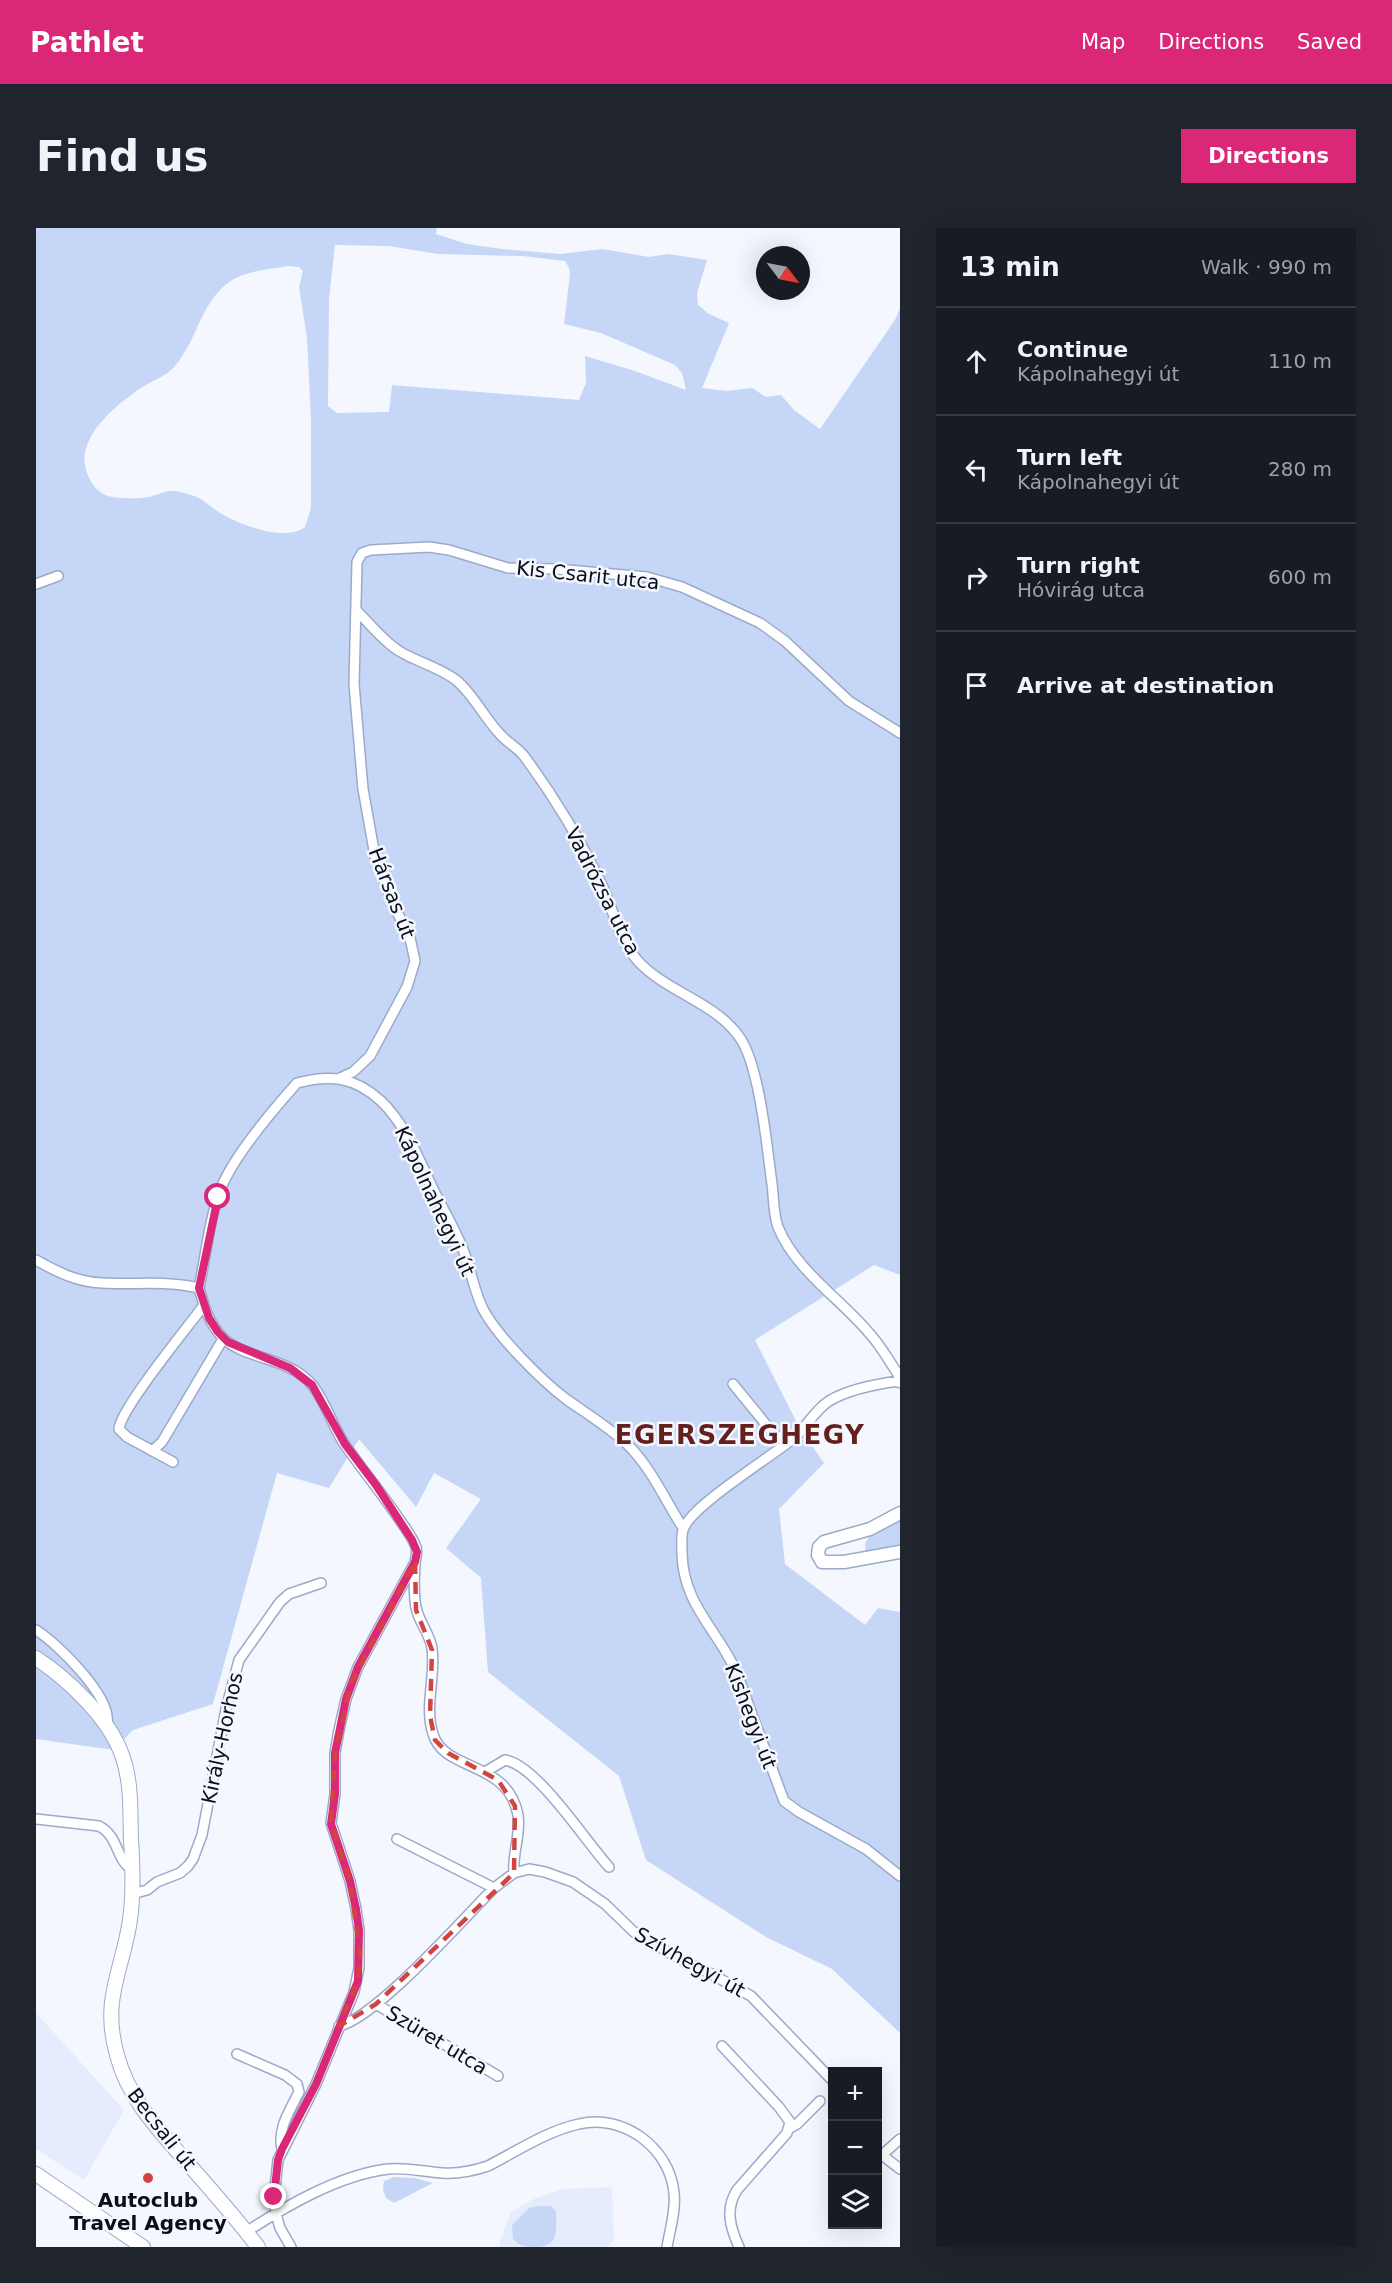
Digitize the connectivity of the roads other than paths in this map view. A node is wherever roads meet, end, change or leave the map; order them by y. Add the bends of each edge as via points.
1 (58, 576) dead end
2 (36, 584) edge
3 (357, 611) junction
4 (900, 733) edge
5 (340, 1078) junction
6 (36, 1260) edge
7 (199, 1288) junction
8 (204, 1305) junction
9 (223, 1338) junction
10 (900, 1381) edge
11 (733, 1384) dead end
12 (787, 1443) junction
13 (152, 1451) junction
14 (173, 1462) dead end
15 (900, 1512) edge
16 (683, 1528) junction
17 (900, 1552) edge
18 (415, 1562) junction
19 (321, 1583) dead end
20 (36, 1630) edge
21 (36, 1658) edge
22 (105, 1725) junction
23 (485, 1772) junction
24 (36, 1819) edge
25 (397, 1839) dead end
26 (609, 1867) dead end
27 (132, 1869) junction
28 (514, 1873) junction
29 (900, 1876) edge
30 (494, 1888) junction
31 (132, 1894) junction
32 (376, 2004) junction
33 (339, 2026) junction
34 (722, 2046) dead end
35 (237, 2054) dead end
36 (498, 2076) dead end
37 (828, 2076) edge
38 (820, 2101) dead end
39 (790, 2128) junction
40 (900, 2139) edge
41 (282, 2149) junction
42 (882, 2154) edge
43 (882, 2157) edge
44 (900, 2169) edge
45 (36, 2174) edge
46 (276, 2214) junction
47 (246, 2232) junction
48 (143, 2247) edge
49 (258, 2247) edge
50 (291, 2247) edge
51 (667, 2247) edge
52 (739, 2247) edge

1 - 2 street
3 - 4 street, Kis Csarit utca via 357,562 371,550 429,547 508,567 647,577 682,587 760,622 785,640 849,701
3 - 5 street, Hársas út via 354,684 366,811 375,856 410,938 415,962 407,987 370,1056
3 - 10 street, Vadrózsa utca via 396,649 458,682 500,735 522,753 586,853 623,936 638,960 722,1020 740,1038 757,1088 778,1229 810,1273 870,1334
5 - 7 street via 297,1083 236,1160 218,1197
5 - 16 street, Kápolnahegyi út via 379,1099 399,1122 463,1250 483,1309 498,1330 537,1375 612,1431 642,1460
6 - 7 street via 63,1275 87,1281 165,1282
7 - 8 street
8 - 9 street
8 - 13 street via 120,1424 122,1432
9 - 13 street via 162,1442
9 - 18 street via 290,1368 312,1385 345,1444 412,1540 417,1552
10 - 12 street via 831,1400
11 - 12 street via 772,1433
12 - 16 street via 713,1498
13 - 14 street
15 - 17 street via 879,1526 824,1542 818,1555 822,1562 833,1563
16 - 29 street, Kishegyi út via 682,1560 689,1594 736,1671 784,1801 866,1849
18 - 23 street via 416,1610 432,1650 433,1734 444,1750
18 - 33 street via 351,1683 335,1753 331,1824 350,1881 360,1954 358,1981
19 - 31 street, Király-Horhos via 289,1594 280,1602 239,1660 202,1835 193,1859 180,1873
20 - 22 street, Becsali út via 65,1652 91,1686 102,1702
21 - 22 main road, Becsali út via 61,1677
22 - 27 main road, Becsali út via 119,1747 128,1777
23 - 26 street via 505,1760 520,1766 555,1800
23 - 28 street via 503,1784 515,1806 519,1824
24 - 27 street via 99,1826 111,1834 125,1864
25 - 30 street
27 - 31 main road, Becsali út
28 - 30 street
28 - 37 street, Szívhegyi út via 536,1869 573,1882 605,1904 633,1932 751,1996
30 - 32 street
31 - 47 main road, Becsali út via 129,1925 112,1995 112,2031 120,2066 142,2110
32 - 33 street via 349,2024
32 - 36 street, Szüret utca
33 - 41 street via 316,2084
34 - 39 street via 779,2107
35 - 41 street via 297,2084 299,2092 279,2139
38 - 39 street
39 - 52 street via 731,2200 729,2217
40 - 42 street
41 - 46 street via 274,2197
43 - 44 street
45 - 48 main road
46 - 47 street
46 - 50 street
46 - 51 street via 327,2187 364,2174 389,2169 444,2173 474,2170 566,2127 595,2121 636,2133 664,2161 675,2208
47 - 49 main road, Becsali út

